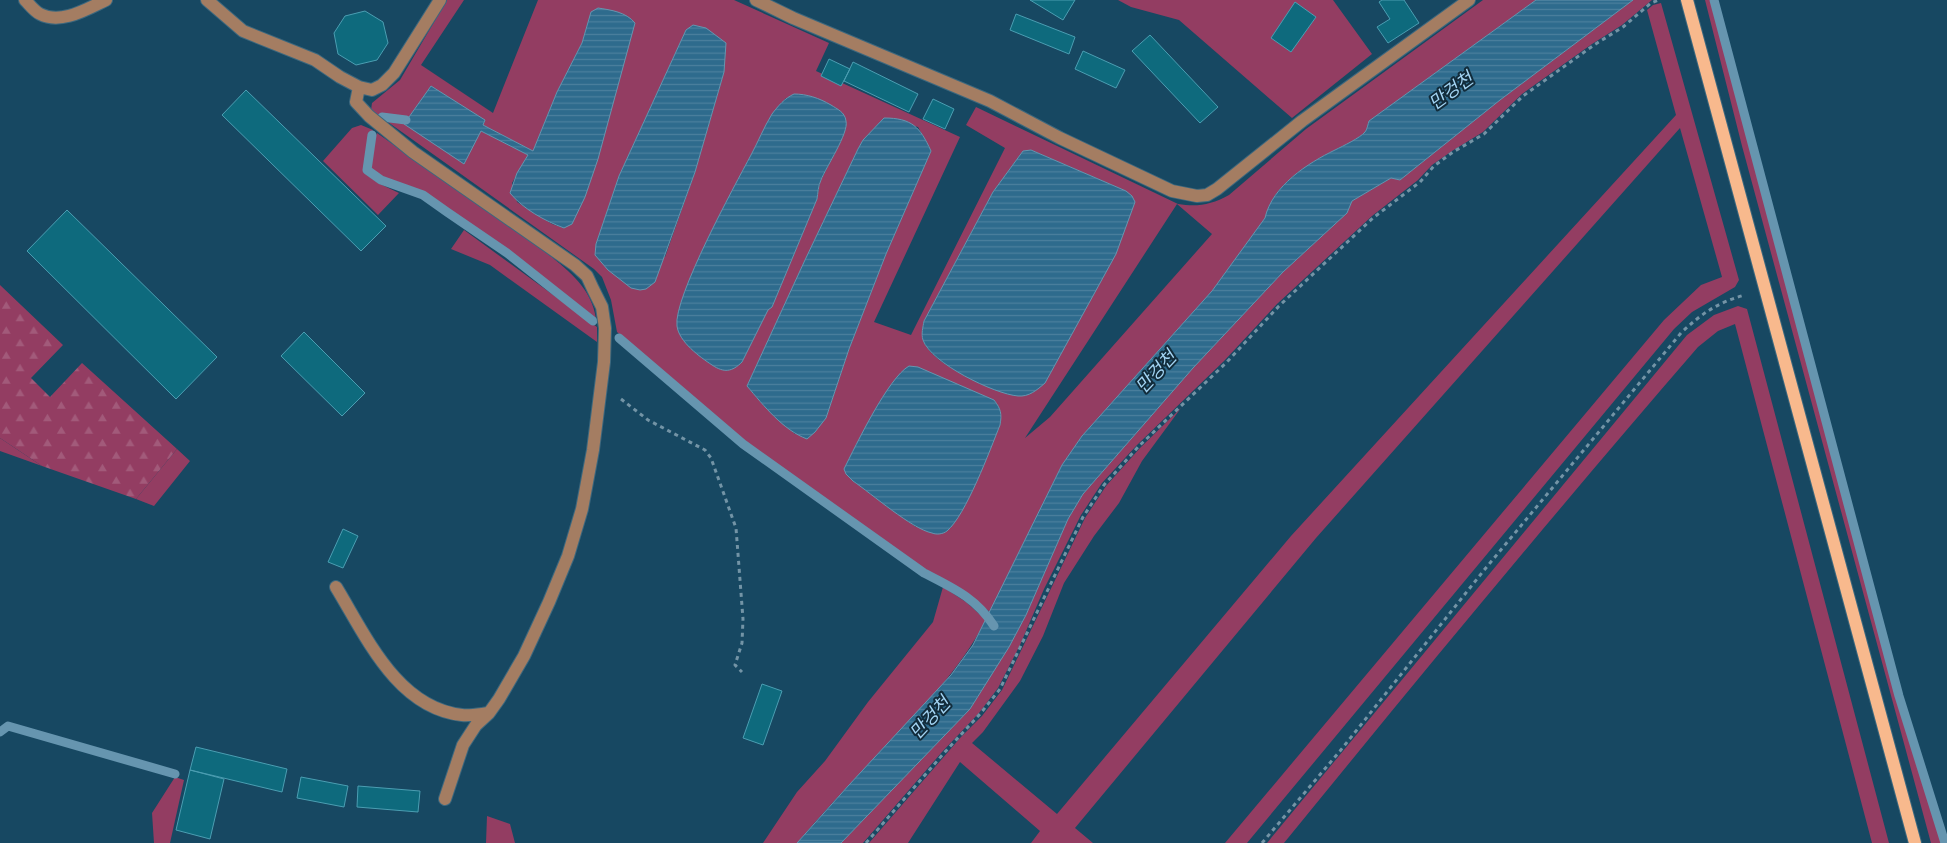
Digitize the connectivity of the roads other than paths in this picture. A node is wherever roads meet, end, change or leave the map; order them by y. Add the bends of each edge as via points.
1 (25, 0) edge
2 (106, 0) edge
3 (206, 0) edge
4 (440, 0) edge
5 (756, 0) edge
6 (1469, 0) edge
7 (1687, 0) edge
8 (359, 87) junction
9 (336, 587) dead end
10 (488, 713) junction
11 (445, 799) dead end
12 (1915, 843) edge

1 - 2 street via 39,14 62,16 74,15
3 - 8 street via 243,30 315,60
4 - 8 street via 394,73 372,90
5 - 6 street via 990,101 1172,191 1197,196 1207,195 1223,185 1302,121
7 - 12 main road
8 - 10 street via 356,102 369,116 413,152 552,248 586,276 602,307 604,362 582,509 568,556 549,602 524,656
9 - 10 street via 400,684 422,702 446,712 464,716
10 - 11 street via 463,745

